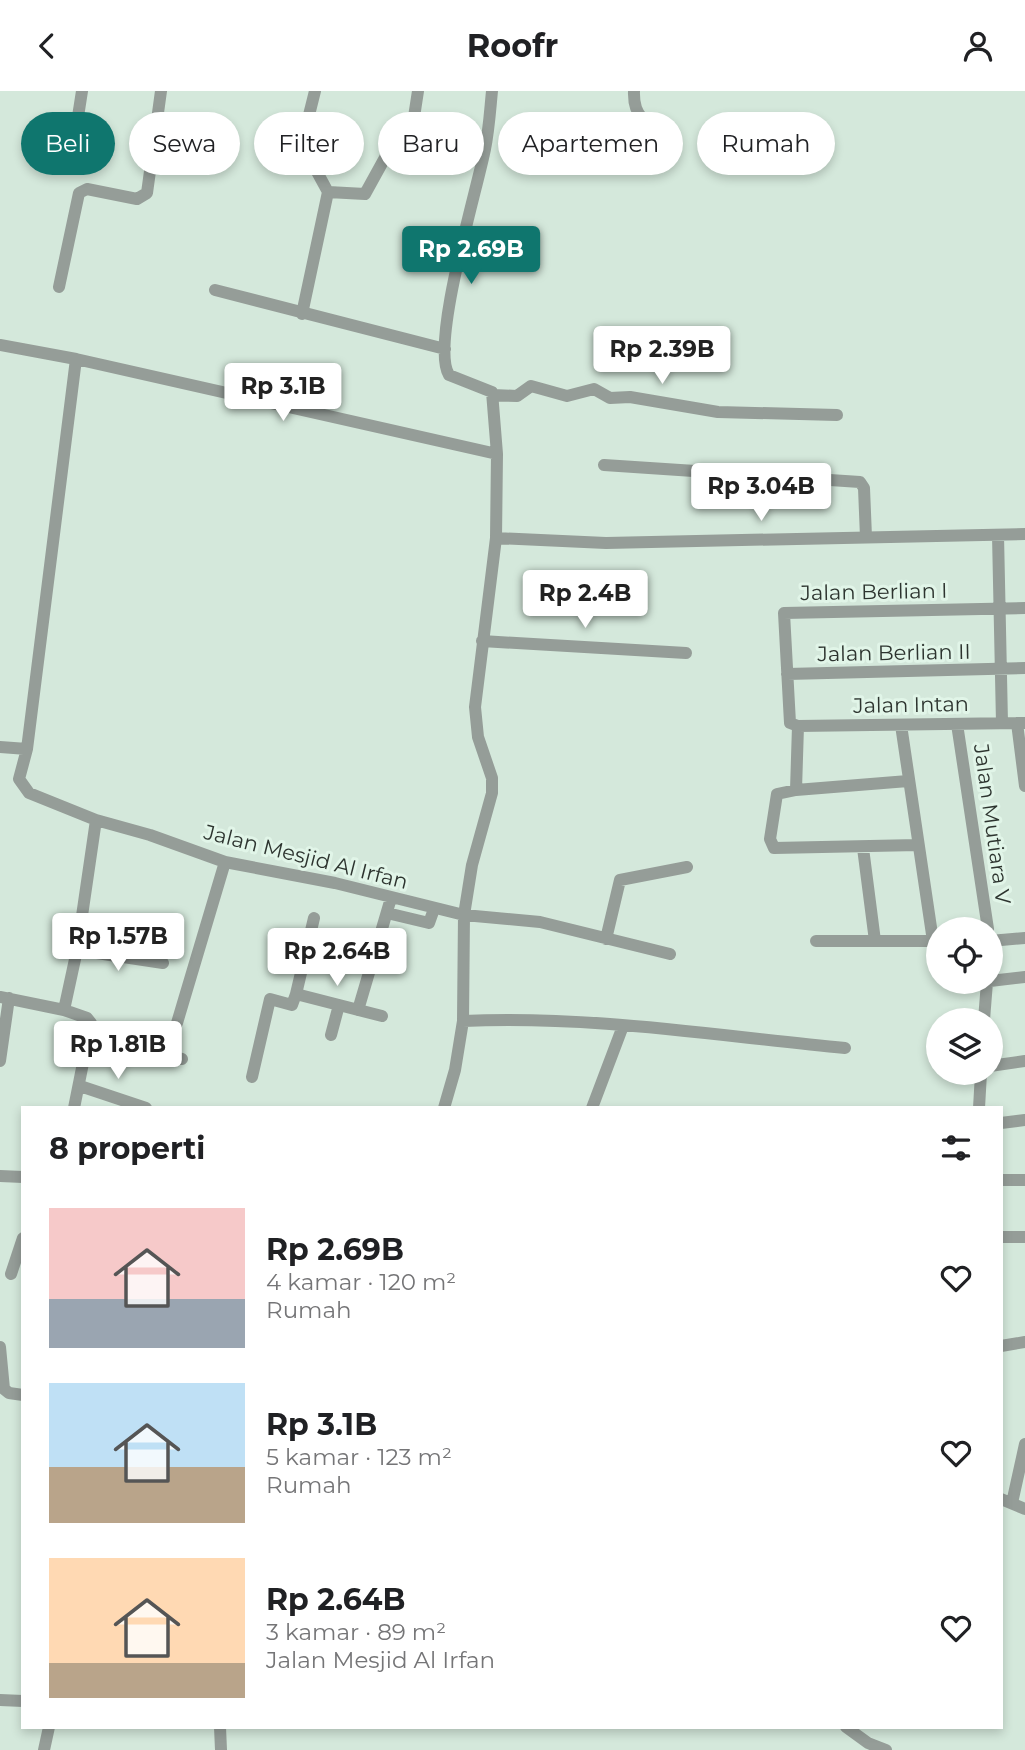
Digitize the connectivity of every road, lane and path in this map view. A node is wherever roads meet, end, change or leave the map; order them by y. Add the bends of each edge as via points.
1 (82, 91) edge
2 (162, 91) edge
3 (315, 91) edge
4 (418, 91) edge
5 (492, 91) edge
6 (634, 91) edge
7 (79, 112) edge
8 (636, 112) edge
9 (327, 192) junction
10 (59, 287) dead end
11 (215, 290) dead end
12 (302, 314) junction
13 (0, 345) edge
14 (445, 349) junction
15 (76, 359) junction
16 (493, 395) junction
17 (837, 415) dead end
18 (497, 454) junction
19 (604, 465) dead end
20 (1025, 534) edge
21 (998, 535) junction
22 (866, 537) junction
23 (496, 538) junction
24 (1000, 608) junction
25 (1025, 608) edge
26 (482, 641) junction
27 (686, 653) dead end
28 (1025, 668) edge
29 (1001, 670) junction
30 (787, 674) junction
31 (1002, 723) junction
32 (1021, 723) edge
33 (957, 724) junction
34 (901, 725) junction
35 (798, 726) junction
36 (0, 747) edge
37 (27, 749) junction
38 (908, 781) junction
39 (1025, 786) edge
40 (796, 790) junction
41 (96, 820) junction
42 (918, 845) junction
43 (863, 848) junction
44 (225, 862) junction
45 (687, 867) dead end
46 (391, 898) junction
47 (433, 909) junction
48 (387, 912) junction
49 (464, 915) junction
50 (932, 917) edge
51 (986, 917) edge
52 (314, 918) dead end
53 (1025, 938) edge
54 (606, 939) junction
55 (1003, 940) edge
56 (816, 941) dead end
57 (875, 941) junction
58 (926, 941) edge
59 (77, 950) junction
60 (670, 954) dead end
61 (163, 963) dead end
62 (1025, 977) edge
63 (1003, 979) edge
64 (296, 994) junction
65 (5, 998) edge
66 (339, 1005) junction
67 (64, 1010) junction
68 (358, 1010) junction
69 (383, 1016) dead end
70 (463, 1021) junction
71 (177, 1023) dead end
72 (622, 1026) junction
73 (331, 1035) dead end
74 (90, 1040) junction
75 (845, 1048) dead end
76 (182, 1059) dead end
77 (0, 1061) edge
78 (1025, 1061) edge
79 (1003, 1064) edge
80 (252, 1077) dead end
81 (980, 1085) edge
82 (80, 1086) junction
83 (75, 1106) edge
84 (140, 1106) edge
85 (445, 1106) edge
86 (593, 1106) edge
87 (979, 1106) edge
88 (1025, 1120) edge
89 (1003, 1123) edge
90 (0, 1176) edge
91 (21, 1178) edge
92 (1003, 1180) edge
93 (1025, 1180) edge
94 (1003, 1237) edge
95 (1025, 1237) edge
96 (21, 1244) edge
97 (11, 1274) dead end
98 (1025, 1342) edge
99 (1003, 1346) edge
100 (0, 1347) edge
101 (21, 1395) edge
102 (1025, 1444) edge
103 (1007, 1501) edge
104 (1025, 1509) edge
105 (0, 1700) edge
106 (21, 1701) edge
107 (49, 1729) edge
108 (220, 1729) edge
109 (849, 1729) edge
110 (44, 1750) edge
111 (221, 1750) edge
112 (886, 1750) edge

1 - 7 street
2 - 10 street via 147,193 137,199 87,189 79,193
3 - 9 street via 299,155 316,170
4 - 9 street via 414,117 392,145 365,194
5 - 14 street via 485,151 447,318
6 - 8 street
9 - 12 street
11 - 12 street
12 - 14 street
13 - 15 street
14 - 16 street via 449,375
15 - 18 street
15 - 37 street, Jalan Mesjid Al Irfan
16 - 17 street via 517,396 531,386 567,396 594,389 610,398 630,397 712,412
16 - 18 street
18 - 23 street
19 - 22 street via 860,482
20 - 21 street
21 - 22 street
21 - 24 street
22 - 23 street via 606,543
23 - 26 street
24 - 25 street
24 - 29 street
24 - 30 street, Jalan Berlian I via 784,613
26 - 27 street
26 - 49 street via 476,723 492,793
28 - 29 street, Jalan Berlian II
29 - 30 street, Jalan Berlian II
29 - 31 street
30 - 35 street, Jalan Berlian I via 790,723
31 - 32 street, Jalan Intan
31 - 33 street, Jalan Intan
32 - 39 street
33 - 34 street, Jalan Intan
33 - 51 street, Jalan Mutiara V
34 - 35 street, Jalan Intan
34 - 38 street
35 - 40 street
36 - 37 street
37 - 41 street, Jalan Mesjid Al Irfan via 19,779 23,788
38 - 40 street
38 - 42 street
40 - 43 street via 777,794 770,846
41 - 44 street, Jalan Mesjid Al Irfan
41 - 59 street
42 - 43 street
42 - 50 street
43 - 57 street
44 - 46 street, Jalan Mesjid Al Irfan
44 - 71 street
45 - 54 street via 620,880
46 - 47 street, Jalan Mesjid Al Irfan
46 - 48 street
47 - 48 street via 429,923
47 - 49 street, Jalan Mesjid Al Irfan
48 - 68 street
49 - 54 street, Jalan Mesjid Al Irfan via 540,922
49 - 70 street
52 - 64 street
53 - 55 street
54 - 60 street, Jalan Mesjid Al Irfan
56 - 57 street
57 - 58 street
59 - 61 street
59 - 67 street
62 - 63 street
64 - 66 street
64 - 80 street via 292,1005 270,999
65 - 67 street
65 - 77 street
66 - 68 street
66 - 73 street
67 - 74 street via 87,1018
68 - 69 street
70 - 72 street
70 - 85 street
72 - 75 street
72 - 86 street
74 - 76 street
74 - 82 street
78 - 79 street
81 - 87 street
82 - 83 street
82 - 84 street
88 - 89 street
90 - 91 street
92 - 93 street
94 - 95 street
96 - 97 street
98 - 99 street
100 - 101 street via 4,1389
102 - 103 street
103 - 104 street
105 - 106 street
107 - 110 street
108 - 111 street
109 - 112 street

